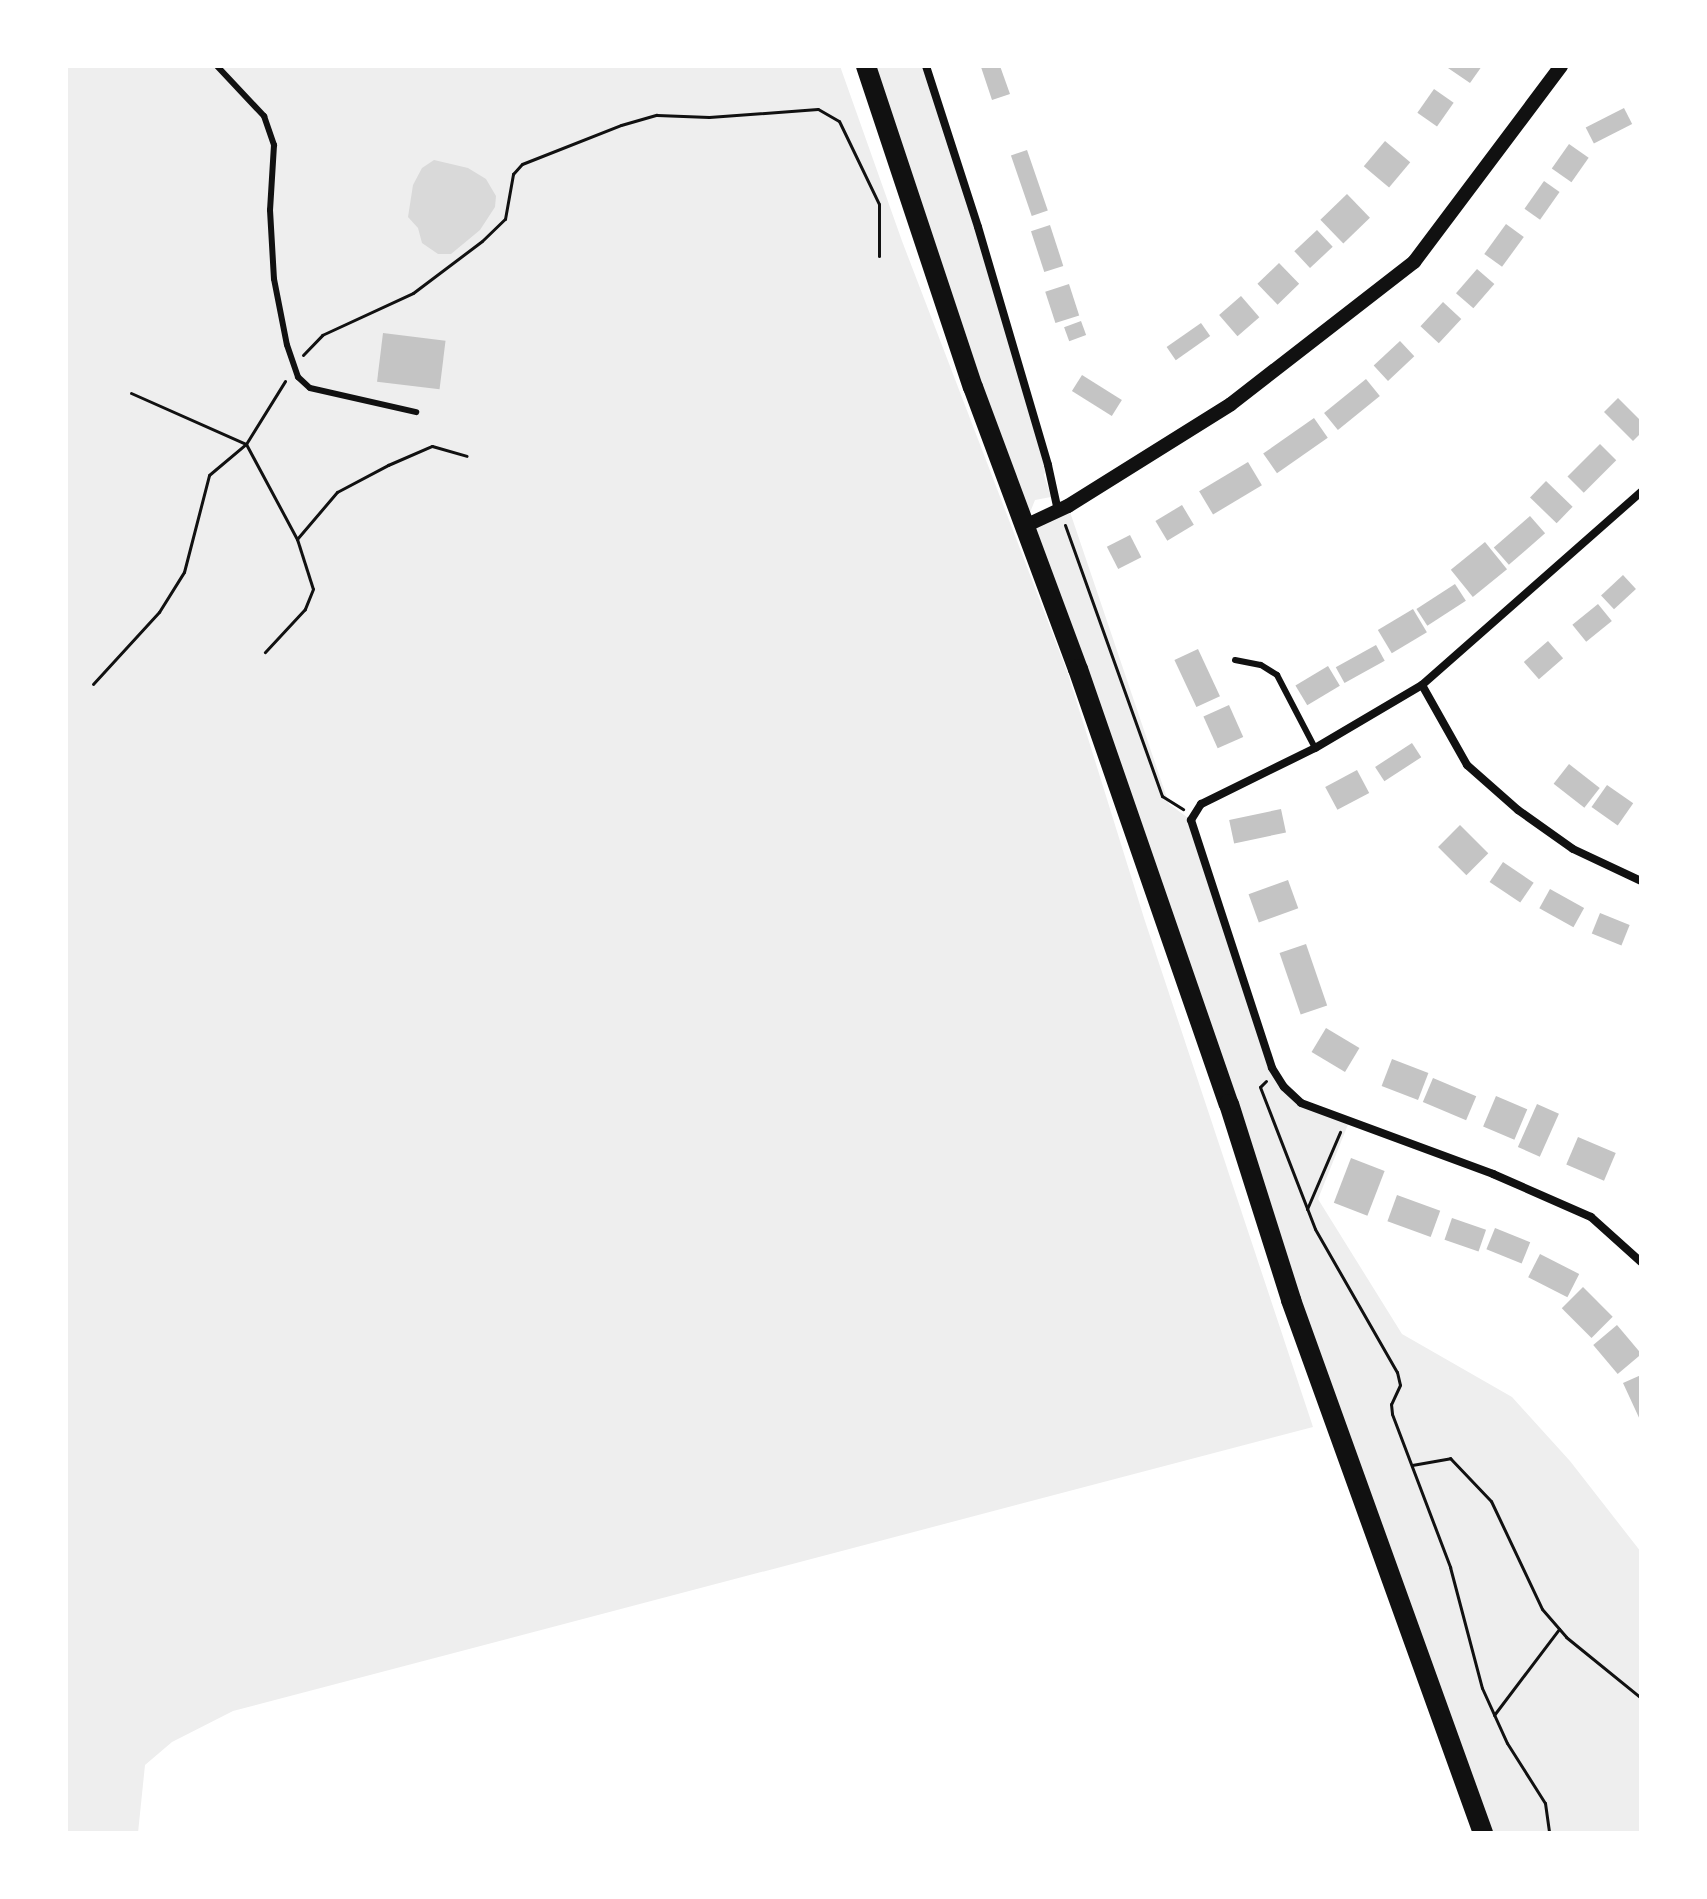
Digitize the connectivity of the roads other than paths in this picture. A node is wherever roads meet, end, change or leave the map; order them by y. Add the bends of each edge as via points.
1 (217, 66) edge
2 (866, 66) edge
3 (926, 66) edge
4 (1561, 66) edge
5 (416, 412) dead end
6 (1641, 492) edge
7 (1058, 511) junction
8 (1025, 526) junction
9 (1235, 660) dead end
10 (1422, 685) junction
11 (1315, 748) junction
12 (1641, 881) edge
13 (1641, 1262) edge
14 (1483, 1833) edge

1 - 5 lane via 264,116 274,145 274,279 298,377 310,388
2 - 8 highway
3 - 7 street via 1010,334
4 - 7 street via 1414,262 1231,404
6 - 10 street
7 - 8 street
8 - 14 highway via 1229,1104 1291,1300
9 - 11 lane via 1261,665 1277,675
10 - 11 street
10 - 12 street via 1467,765 1573,849
11 - 13 street via 1201,804 1191,820 1274,1071 1301,1103 1493,1174 1591,1217

